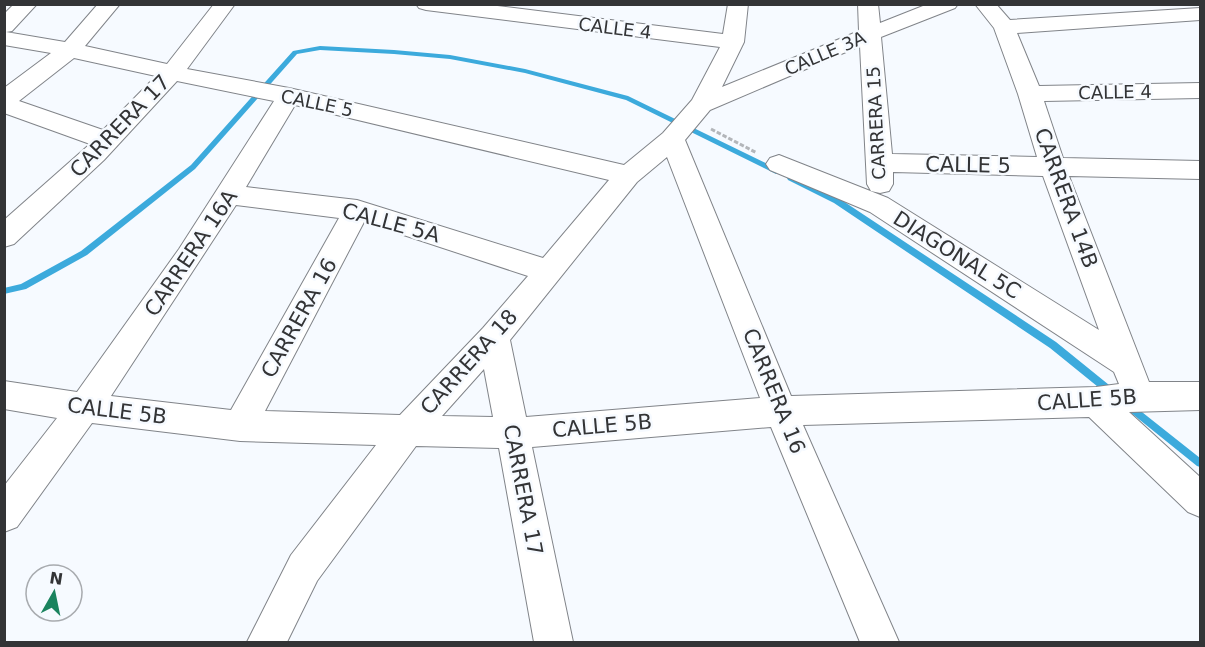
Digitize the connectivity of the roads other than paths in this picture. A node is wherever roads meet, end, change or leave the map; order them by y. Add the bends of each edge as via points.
1 (27, 4) edge
2 (110, 4) edge
3 (225, 4) edge
4 (426, 4) edge
5 (738, 4) edge
6 (868, 4) edge
7 (948, 4) edge
8 (985, 4) edge
9 (562, 13) edge
10 (1200, 14) edge
11 (4, 26) edge
12 (1004, 27) junction
13 (870, 34) junction
14 (4, 38) edge
15 (733, 42) junction
16 (70, 49) junction
17 (172, 73) junction
18 (1200, 90) edge
19 (282, 94) junction
20 (1030, 94) junction
21 (4, 102) edge
22 (686, 123) junction
23 (107, 141) junction
24 (779, 164) road end
25 (880, 164) junction
26 (1053, 167) junction
27 (1200, 170) edge
28 (628, 175) junction
29 (231, 195) junction
30 (879, 205) junction
31 (357, 210) junction
32 (4, 237) edge
33 (548, 271) junction
34 (494, 337) junction
35 (1126, 363) junction
36 (4, 395) edge
37 (1200, 396) edge
38 (1118, 399) junction
39 (87, 408) junction
40 (781, 411) junction
41 (240, 426) junction
42 (406, 431) junction
43 (512, 433) junction
44 (1200, 501) edge
45 (4, 515) edge
46 (266, 642) edge
47 (553, 642) edge
48 (879, 642) edge

1 - 11 street
2 - 16 street
3 - 17 street, CARRERA 17
4 - 9 street, CALLE 4
5 - 15 street
6 - 13 street, CARRERA 15
7 - 13 street, CALLE 3A
8 - 12 street, CARRERA 14B
9 - 15 street, CALLE 4
10 - 12 street
12 - 20 street, CARRERA 14B
13 - 22 street, CALLE 3A
13 - 25 street, CARRERA 15
14 - 16 street, CALLE 5
15 - 22 street
16 - 17 street, CALLE 5
16 - 21 street
17 - 19 street, CALLE 5
17 - 23 street, CARRERA 17
18 - 20 street, CALLE 4
19 - 28 street, CALLE 5
19 - 29 street, CARRERA 16A
20 - 26 street, CARRERA 14B
21 - 23 street
22 - 28 street, CARRERA 18
22 - 40 street, CARRERA 16
23 - 32 street, CARRERA 17 via 46,202
24 - 30 street, DIAGONAL 5C
25 - 26 street, CALLE 5
25 - 30 street, CARRERA 15
26 - 27 street, CALLE 5
26 - 35 street, CARRERA 14B
28 - 33 street, CARRERA 18
29 - 31 street, CALLE 5A
29 - 39 street, CARRERA 16A
30 - 35 street, DIAGONAL 5C
31 - 33 street, CALLE 5A
31 - 41 street, CARRERA 16
33 - 34 street, CARRERA 18
34 - 42 street, CARRERA 18
34 - 43 street, CARRERA 17
35 - 38 street, CARRERA 14B
36 - 39 street, CALLE 5B
37 - 38 street, CALLE 5B
38 - 40 street, CALLE 5B
38 - 44 street
39 - 41 street, CALLE 5B
39 - 45 street, CARRERA 16A
40 - 43 street, CALLE 5B
40 - 48 street, CARRERA 16
41 - 42 street, CALLE 5B
42 - 43 street, CALLE 5B
42 - 46 street, CARRERA 18 via 304,568
43 - 47 street, CARRERA 17

